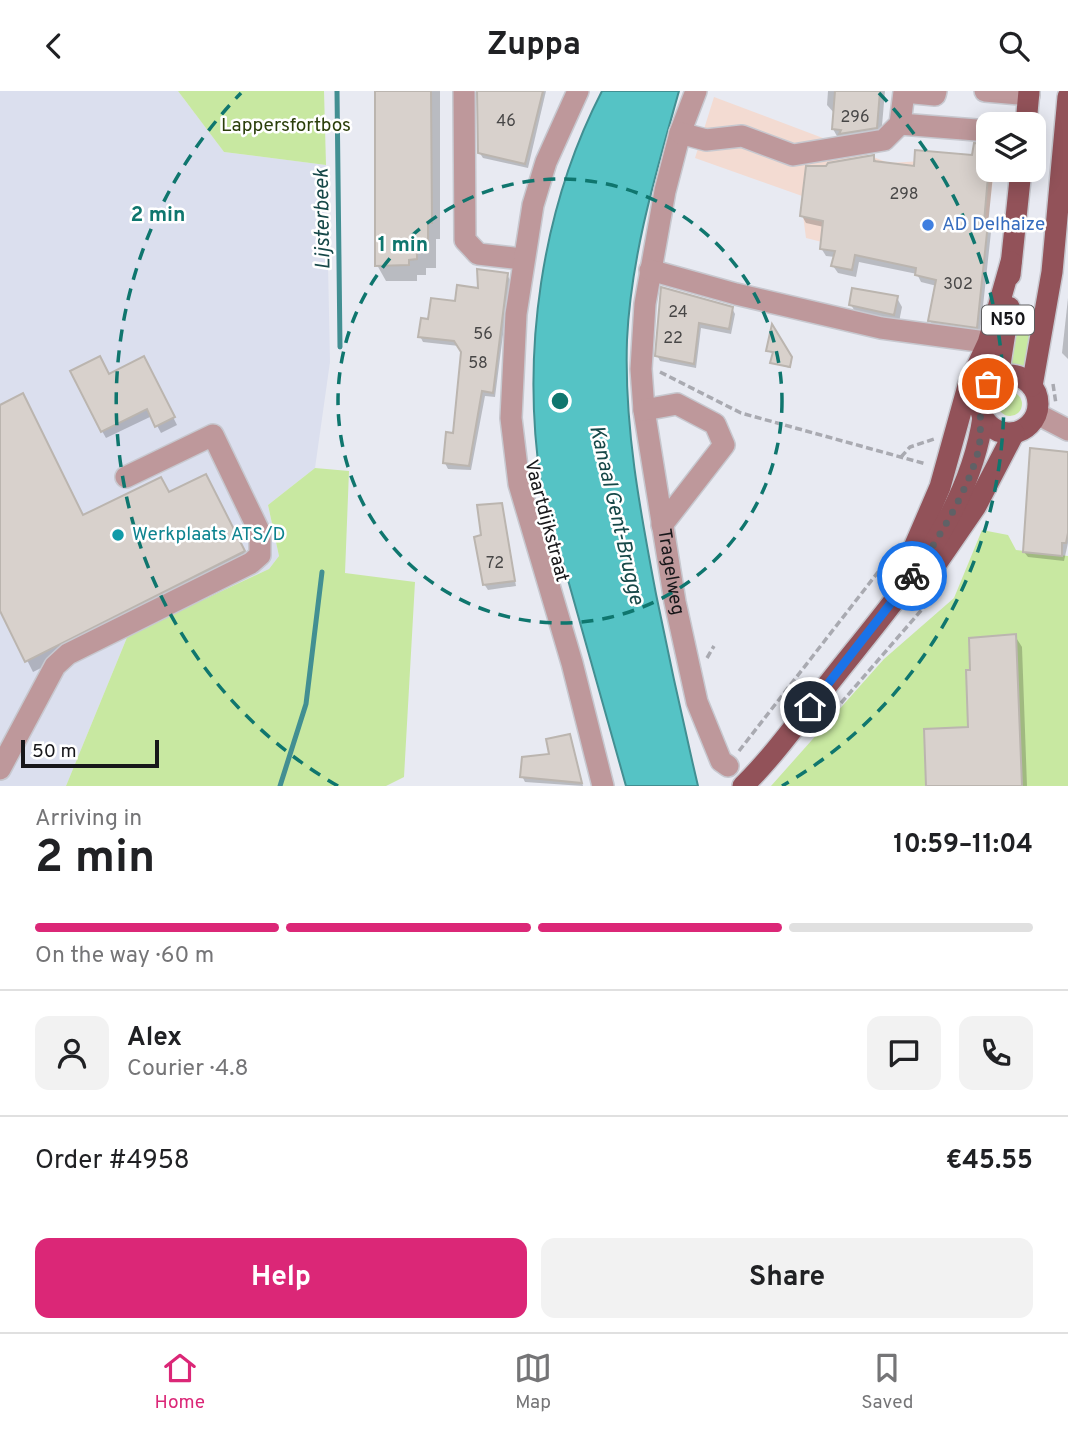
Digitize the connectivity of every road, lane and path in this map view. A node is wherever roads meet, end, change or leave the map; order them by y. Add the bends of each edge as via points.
1 (464, 91) edge
2 (578, 91) edge
3 (696, 91) edge
4 (936, 91) edge
5 (985, 91) edge
6 (1029, 93) edge
7 (1068, 97) edge
8 (1027, 112) edge
9 (900, 124) junction
10 (976, 130) edge
11 (680, 133) junction
12 (1020, 182) edge
13 (522, 259) junction
14 (1011, 262) junction
15 (650, 270) junction
16 (978, 341) dead end
17 (641, 369) junction
18 (1052, 374) dead end
19 (998, 377) junction
20 (1032, 386) junction
21 (644, 410) junction
22 (1037, 414) junction
23 (983, 417) junction
24 (1065, 420) edge
25 (1014, 433) junction
26 (940, 437) dead end
27 (901, 457) junction
28 (932, 465) dead end
29 (125, 477) dead end
30 (662, 525) junction
31 (894, 551) dead end
32 (948, 578) dead end
33 (867, 635) junction
34 (841, 703) dead end
35 (728, 766) joint
36 (0, 769) edge
37 (603, 786) edge
38 (743, 786) edge

1 - 13 street via 465,240 478,254
2 - 13 street, Vaartdijkstraat via 546,162
3 - 11 street, Tragelweg
4 - 9 street via 935,95 904,92
5 - 6 street
6 - 8 main road
7 - 20 main road, N50 via 1057,274
9 - 10 street
9 - 11 street via 884,140 793,155 741,136 706,140
11 - 15 street, Tragelweg
12 - 14 main road, N50
13 - 37 street, Vaartdijkstraat via 512,355 514,450 528,518
14 - 19 main road, N50 via 1008,321
14 - 33 main road, N50 via 930,512 916,548
15 - 16 street via 881,328
15 - 17 street, Tragelweg
17 - 21 street, Tragelweg
17 - 27 path via 662,372 741,413
18 - 24 path via 1057,406
19 - 20 main road via 1022,378
19 - 23 main road, N50 via 982,394
20 - 22 main road, N50 via 1037,394
21 - 30 street, Tragelweg
21 - 30 street via 677,404 715,424 724,445
22 - 24 street
22 - 25 main road, N50
23 - 25 main road via 991,427
23 - 33 main road, N50 via 978,453 959,497 925,559
25 - 33 main road, N50 via 976,506 905,607
26 - 27 path via 910,447
27 - 28 path
29 - 36 street via 213,435 260,533 260,555 68,654 55,666
30 - 35 street, Tragelweg via 697,702 721,761
31 - 35 path
32 - 34 path
33 - 38 main road, N50

